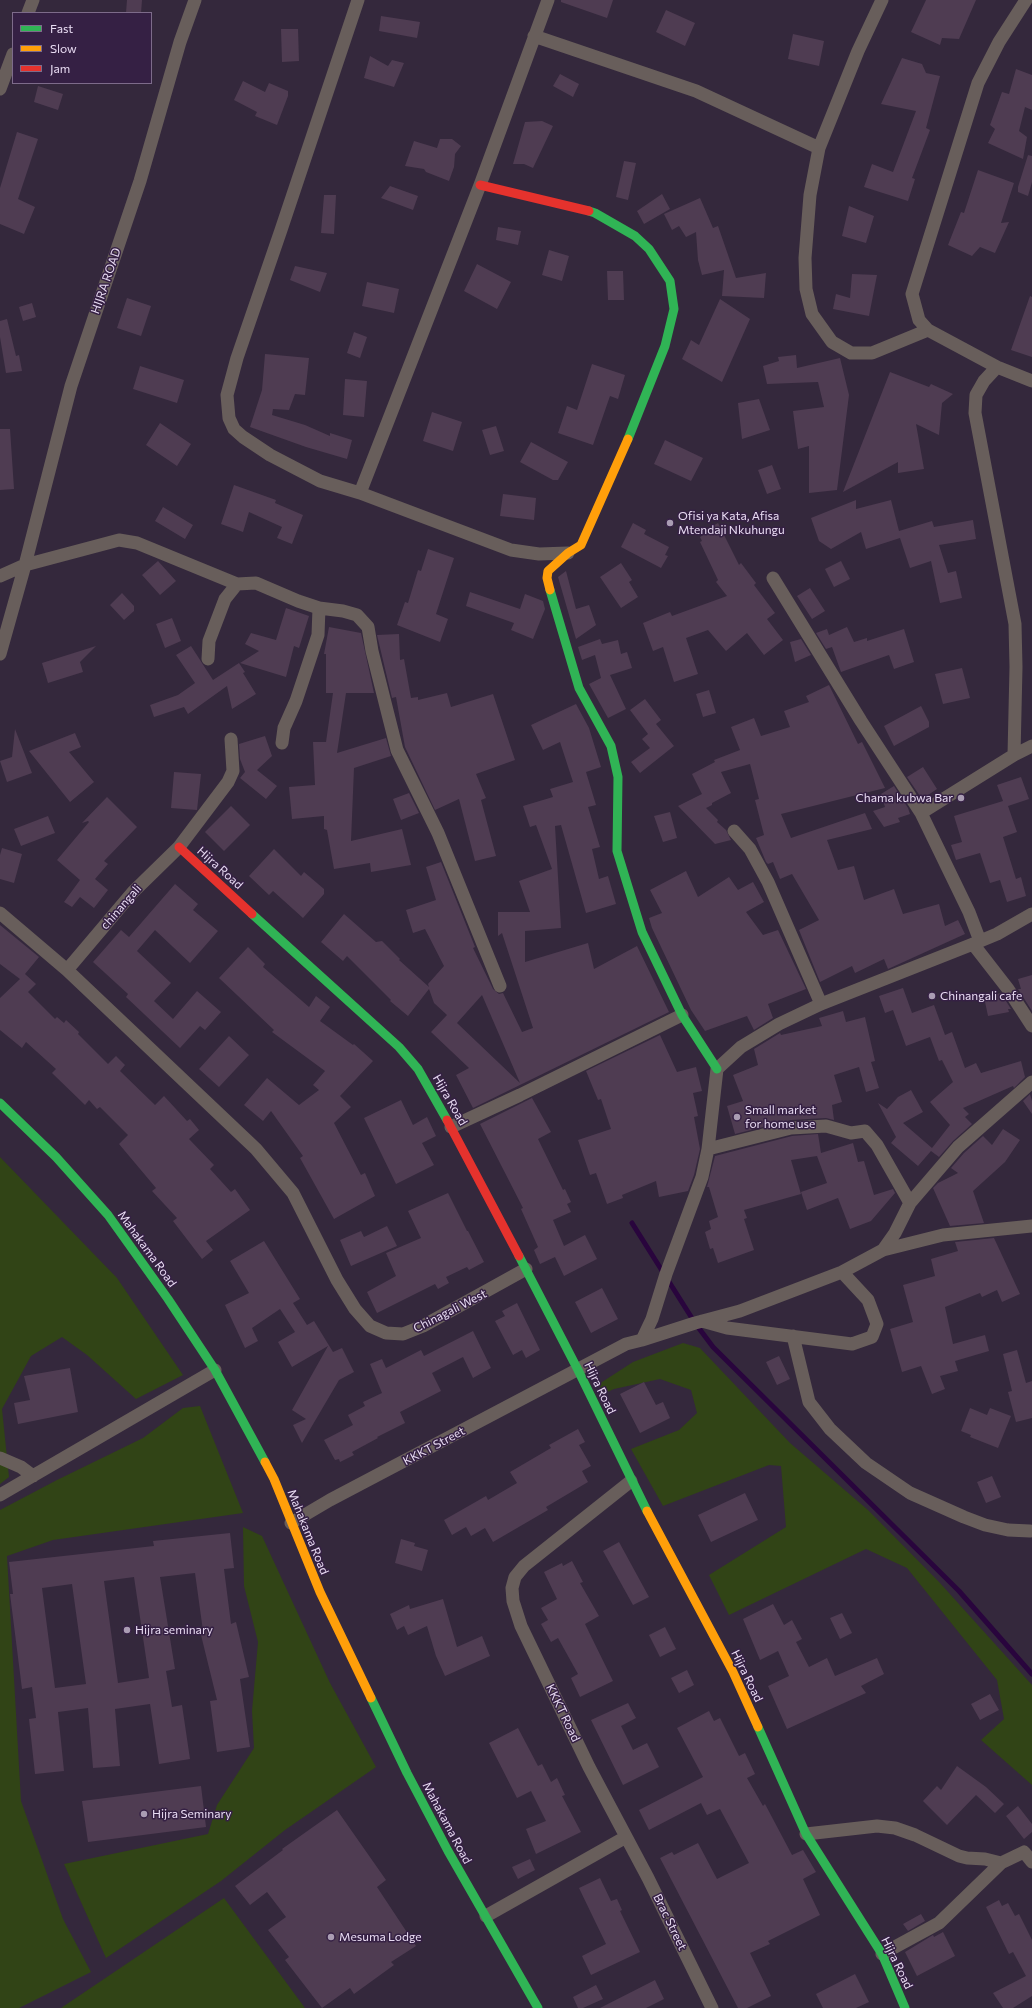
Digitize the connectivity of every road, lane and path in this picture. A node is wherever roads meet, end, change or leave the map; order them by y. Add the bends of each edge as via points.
1 (33, 0) edge
2 (195, 0) edge
3 (358, 0) edge
4 (548, 0) edge
5 (882, 0) edge
6 (1026, 0) edge
7 (28, 12) edge
8 (534, 36) junction
9 (12, 57) edge
10 (0, 89) edge
11 (819, 148) junction
12 (480, 185) junction
13 (928, 330) junction
14 (997, 367) junction
15 (1032, 381) edge
16 (360, 492) junction
17 (568, 553) junction
18 (25, 565) junction
19 (0, 576) edge
20 (773, 578) dead end
21 (237, 584) junction
22 (319, 608) junction
23 (0, 654) edge
24 (208, 659) dead end
25 (231, 739) dead end
26 (282, 743) dead end
27 (1032, 746) edge
28 (1014, 755) junction
29 (921, 813) junction
30 (734, 831) dead end
31 (179, 847) junction
32 (0, 913) edge
33 (1032, 914) edge
34 (977, 943) junction
35 (67, 970) junction
36 (500, 986) dead end
37 (821, 1004) junction
38 (682, 1015) junction
39 (1032, 1026) edge
40 (717, 1069) junction
41 (1032, 1082) edge
42 (0, 1103) edge
43 (451, 1127) junction
44 (708, 1149) junction
45 (910, 1203) junction
46 (1032, 1226) edge
47 (883, 1250) junction
48 (526, 1269) junction
49 (842, 1272) junction
50 (702, 1321) junction
51 (793, 1336) junction
52 (642, 1340) junction
53 (215, 1370) junction
54 (578, 1370) junction
55 (0, 1458) edge
56 (33, 1476) junction
57 (631, 1481) junction
58 (0, 1495) edge
59 (291, 1523) junction
60 (1030, 1531) dead end
61 (806, 1834) junction
62 (626, 1837) junction
63 (1032, 1862) edge
64 (1001, 1864) junction
65 (486, 1916) junction
66 (882, 1954) junction
67 (538, 2008) edge
68 (712, 2008) edge
69 (905, 2008) edge

1 - 7 street
2 - 18 street, HIJRA ROAD via 180,42 140,181 71,386
3 - 16 street via 236,358 227,395 229,418 234,429 242,437 270,456 320,481
4 - 8 street
5 - 11 street via 858,51
6 - 13 street via 999,42 978,82 912,294 919,320
8 - 11 street via 682,86
8 - 12 street
9 - 10 street
11 - 13 street via 810,195 805,258 806,290 812,314 832,342 851,353 872,353
12 - 16 street
12 - 17 street via 595,213 635,236 649,248 670,281 674,309 665,346 581,545
13 - 14 street
14 - 15 street
14 - 28 street via 976,395 975,413 1015,624
16 - 17 street via 511,550 539,554
17 - 38 street via 548,571 547,578 579,688 611,746 618,777 619,862 642,932
18 - 19 street
18 - 21 street via 119,540 137,543
18 - 23 street, HIJRA ROAD
20 - 29 street via 861,722
21 - 22 street via 256,583
21 - 24 street via 225,599 209,641
22 - 26 street via 318,635 284,728
22 - 36 street via 357,615 368,627 397,750 438,833
25 - 31 street, chinangali via 233,771 228,782
27 - 28 street
28 - 29 street
29 - 34 street via 969,912
30 - 37 street via 750,849 768,882
31 - 35 street, chinangali via 133,892
31 - 43 street, Hijra Road via 399,1047 418,1069
32 - 35 street
33 - 34 street
34 - 37 street
34 - 39 street
35 - 48 street, Chinagali West via 261,1154 293,1193 336,1280 370,1326 386,1334 403,1334 423,1326
37 - 40 street via 779,1024 741,1047
38 - 40 street
38 - 43 street
40 - 44 street
41 - 45 street via 958,1147
42 - 53 street, Mahakama Road via 56,1157 108,1215
43 - 48 street, Hijra Road
44 - 45 street via 791,1128 826,1126 851,1132 865,1131 877,1145
44 - 52 street via 702,1177 652,1319
45 - 47 street
46 - 47 street via 943,1235
47 - 49 street, KKKT Street
48 - 54 street, Hijra Road
49 - 50 street, KKKT Street via 740,1311
49 - 51 street via 868,1300 877,1324 872,1337 852,1344
50 - 51 street via 727,1328
50 - 52 street, KKKT Street
51 - 60 street via 809,1402 830,1429 866,1463 910,1493 964,1517 1008,1530
52 - 54 street, KKKT Street via 626,1344
53 - 56 street
53 - 59 street, Mahakama Road via 274,1479
54 - 57 street, Hijra Road
54 - 59 street, KKKT Street
55 - 56 street via 21,1467
56 - 58 street
57 - 61 street, Hijra Road via 733,1672
57 - 62 street, KKKT Road via 524,1566 515,1577 512,1588 513,1601 522,1626 589,1767
59 - 65 street, Mahakama Road via 320,1592 407,1772 448,1851
61 - 64 street via 878,1826 895,1828 959,1856
61 - 66 street, Hijra Road
62 - 65 street
62 - 68 street, Brac Street
63 - 64 street via 1024,1852
64 - 66 street via 939,1924
65 - 67 street, Mahakama Road
66 - 69 street, Hijra Road

